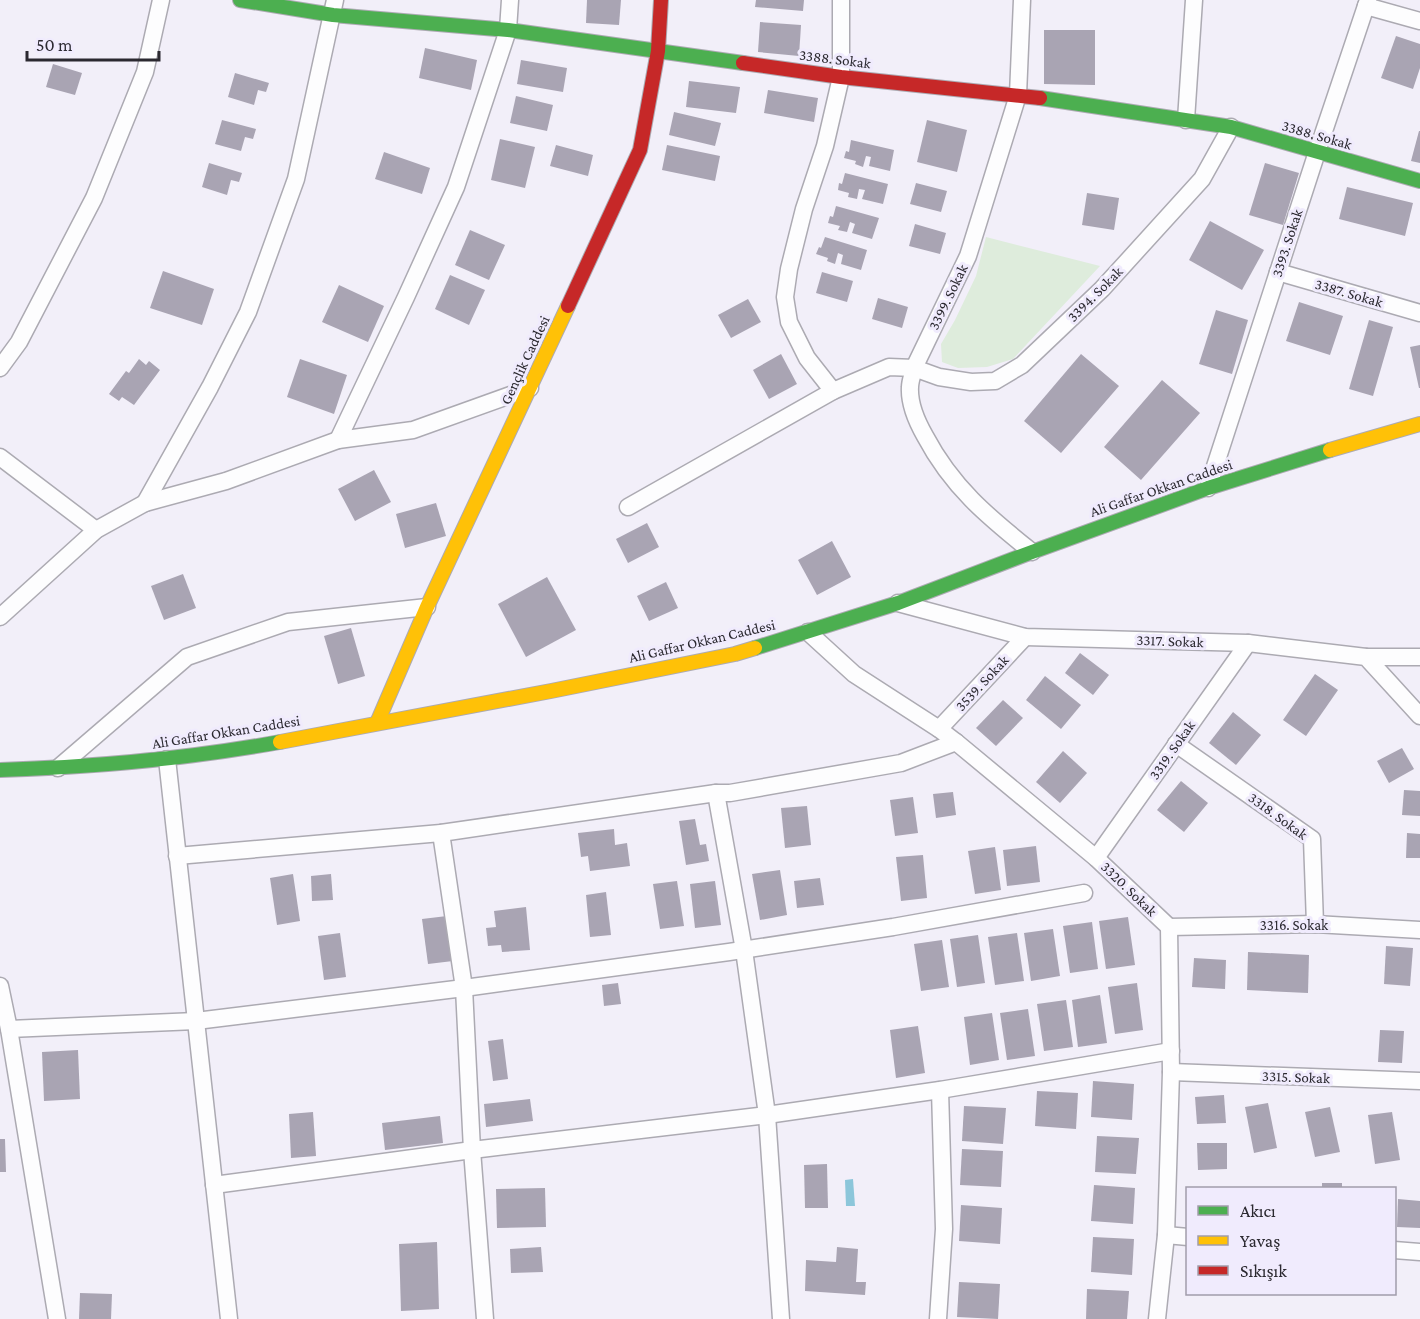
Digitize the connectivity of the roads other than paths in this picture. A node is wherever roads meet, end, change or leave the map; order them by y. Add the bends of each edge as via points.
1 (161, 0) edge
2 (240, 0) edge
3 (510, 0) edge
4 (661, 0) edge
5 (841, 0) edge
6 (1022, 0) edge
7 (1194, 0) edge
8 (1367, 3) edge
9 (334, 7) edge
10 (1420, 21) edge
11 (508, 30) junction
12 (658, 51) junction
13 (841, 77) junction
14 (1018, 95) junction
15 (1186, 120) junction
16 (1231, 127) junction
17 (1317, 152) junction
18 (1420, 181) edge
19 (1278, 272) junction
20 (1420, 313) edge
21 (0, 368) edge
22 (914, 369) junction
23 (530, 388) junction
24 (833, 391) junction
25 (1420, 424) edge
26 (338, 440) junction
27 (0, 457) edge
28 (1208, 488) junction
29 (145, 503) junction
30 (628, 507) dead end
31 (96, 530) junction
32 (1032, 552) junction
33 (898, 603) junction
34 (427, 607) junction
35 (0, 617) edge
36 (808, 632) junction
37 (1025, 637) junction
38 (1248, 643) junction
39 (1366, 657) junction
40 (1420, 657) edge
41 (1420, 716) edge
42 (377, 723) junction
43 (939, 729) junction
44 (956, 742) junction
45 (1176, 744) junction
46 (167, 759) junction
47 (58, 768) junction
48 (0, 770) edge
49 (716, 793) junction
50 (441, 833) junction
51 (177, 856) junction
52 (1096, 858) junction
53 (1084, 893) dead end
54 (1315, 924) junction
55 (1169, 927) junction
56 (1420, 930) edge
57 (744, 950) junction
58 (0, 986) edge
59 (464, 988) junction
60 (196, 1021) junction
61 (9, 1029) junction
62 (1171, 1051) junction
63 (1171, 1072) junction
64 (1420, 1081) edge
65 (940, 1090) junction
66 (767, 1115) junction
67 (472, 1150) junction
68 (214, 1185) junction
69 (1166, 1235) junction
70 (1186, 1237) edge
71 (1396, 1250) edge
72 (1420, 1251) edge
73 (57, 1319) edge
74 (229, 1319) edge
75 (485, 1319) edge
76 (781, 1319) edge
77 (938, 1319) edge
78 (1157, 1319) edge

1 - 21 street via 145,72 94,198 19,342
2 - 9 street, 3388. Sokak
3 - 11 street
4 - 12 street, Gençlik Caddesi
5 - 13 street
6 - 14 street, 3399. Sokak
7 - 15 street
8 - 10 street
8 - 17 street, 3393. Sokak
9 - 11 street, 3388. Sokak
9 - 29 street via 296,179 248,312
11 - 12 street, 3388. Sokak
11 - 26 street via 456,187
12 - 13 street, 3388. Sokak
12 - 23 street, Gençlik Caddesi via 640,150
13 - 14 street, 3388. Sokak
13 - 24 street via 825,146 804,209 785,297 789,322 807,358
14 - 15 street, 3388. Sokak
14 - 22 street, 3399. Sokak via 968,256
15 - 16 street, 3388. Sokak
16 - 17 street, 3388. Sokak
16 - 22 street, 3394. Sokak via 1202,179 1101,289 1022,365 995,381 971,382
17 - 18 street, 3388. Sokak
17 - 19 street, 3393. Sokak
19 - 20 street, 3387. Sokak
19 - 28 street, 3393. Sokak
22 - 24 street, 3394. Sokak via 889,368
22 - 32 street, 3399. Sokak via 910,387 913,406 937,458 963,492
23 - 26 street via 413,430
23 - 34 street, Gençlik Caddesi
24 - 30 street, 3394. Sokak
25 - 28 street, Ali Gaffar Okkan Caddesi
26 - 29 street via 226,481
27 - 31 street
28 - 32 street, Ali Gaffar Okkan Caddesi
29 - 31 street
31 - 35 street
32 - 33 street, Ali Gaffar Okkan Caddesi
33 - 36 street, Ali Gaffar Okkan Caddesi
33 - 37 street, 3317. Sokak
34 - 42 street, Gençlik Caddesi
34 - 47 street via 288,622 187,657
36 - 42 street, Ali Gaffar Okkan Caddesi via 735,654
36 - 43 street, 3320. Sokak via 854,674
37 - 38 street, 3317. Sokak
37 - 43 street, 3539. Sokak
38 - 39 street, 3317. Sokak
38 - 45 street, 3319. Sokak
39 - 40 street, 3317. Sokak
39 - 41 street
42 - 46 street, Ali Gaffar Okkan Caddesi
43 - 44 street, 3320. Sokak
44 - 49 street via 901,763
44 - 52 street, 3320. Sokak
45 - 52 street, 3319. Sokak
45 - 54 street, 3318. Sokak via 1312,839
46 - 47 street, Ali Gaffar Okkan Caddesi
46 - 51 street
47 - 48 street, Ali Gaffar Okkan Caddesi
49 - 50 street
49 - 57 street
50 - 51 street
50 - 59 street
51 - 60 street
52 - 55 street, 3320. Sokak
53 - 57 street
54 - 55 street, 3316. Sokak
54 - 56 street, 3316. Sokak
55 - 62 street, 3320. Sokak
57 - 59 street
57 - 66 street
58 - 61 street
59 - 60 street
59 - 67 street
60 - 61 street
60 - 68 street
61 - 73 street
62 - 63 street, 3320. Sokak
62 - 65 street
63 - 64 street, 3315. Sokak
63 - 69 street, 3320. Sokak
65 - 66 street
65 - 77 street via 944,1229
66 - 67 street
66 - 76 street
67 - 68 street
67 - 75 street
68 - 74 street
69 - 70 street
69 - 78 street, 3320. Sokak
71 - 72 street

